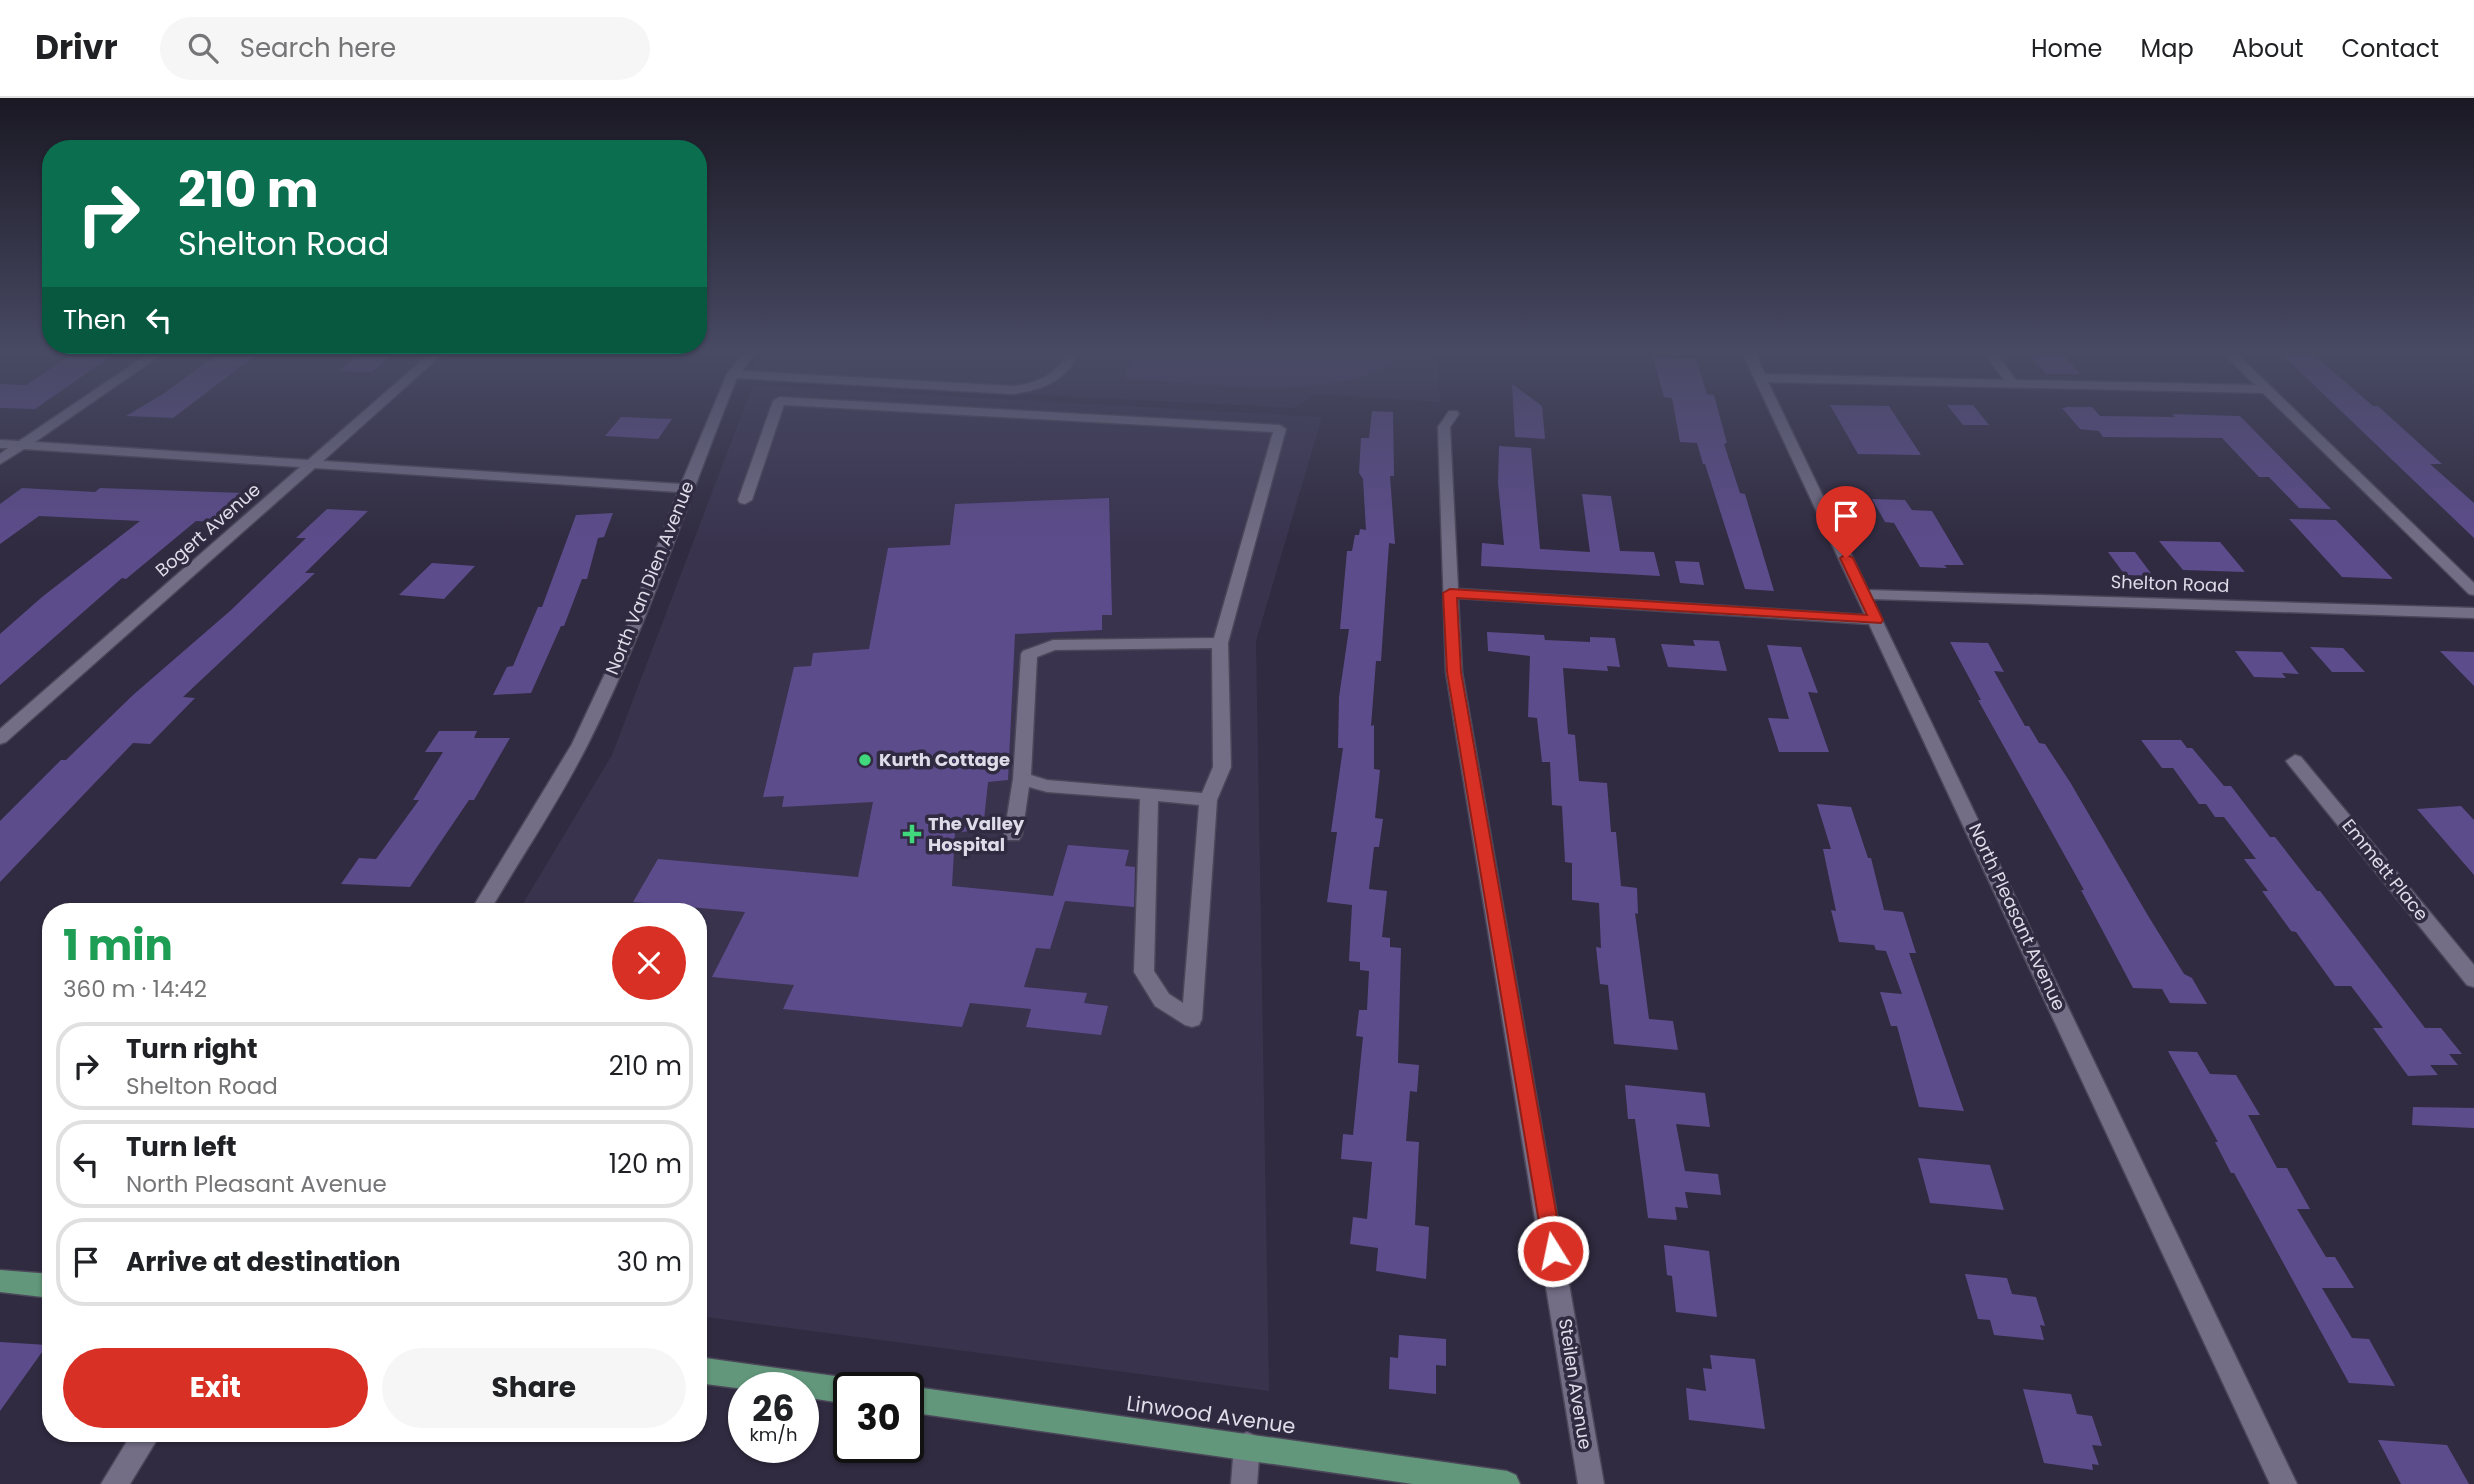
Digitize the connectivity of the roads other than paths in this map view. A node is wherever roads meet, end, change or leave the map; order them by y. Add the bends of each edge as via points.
1 (1453, 414) dead end
2 (68, 415) edge
3 (368, 415) edge
4 (716, 415) edge
5 (774, 415) edge
6 (1024, 415) edge
7 (1778, 415) edge
8 (2292, 415) edge
9 (0, 444) edge
10 (22, 446) junction
11 (0, 460) edge
12 (312, 464) junction
13 (686, 488) junction
14 (745, 500) dead end
15 (2474, 591) edge
16 (1450, 593) junction
17 (1864, 594) junction
18 (2474, 613) edge
19 (1877, 620) junction
20 (1220, 643) junction
21 (0, 738) edge
22 (2295, 761) dead end
23 (1022, 779) junction
24 (1149, 794) junction
25 (1208, 800) junction
26 (1013, 835) dead end
27 (484, 903) edge
28 (2474, 979) edge
29 (0, 1281) edge
30 (42, 1285) edge
31 (707, 1371) edge
32 (833, 1389) edge
33 (924, 1401) edge
34 (142, 1442) edge
35 (1247, 1445) junction
36 (114, 1484) edge
37 (1244, 1484) edge
38 (1507, 1484) edge
39 (1591, 1484) edge
40 (2284, 1484) edge

1 - 16 street, Steilen Avenue via 1444,426
2 - 10 street
3 - 12 street, Bogert Avenue
4 - 13 street, North Van Dien Avenue
5 - 14 street
6 - 20 street via 1280,429
7 - 17 street, North Pleasant Avenue
8 - 15 street
9 - 10 street
10 - 11 street
10 - 12 street
12 - 13 street
12 - 21 street, Bogert Avenue
13 - 27 street, North Van Dien Avenue via 634,631 580,744
16 - 19 street
16 - 39 street, Steilen Avenue via 1454,672
17 - 18 street, Shelton Road
17 - 19 street, North Pleasant Avenue
19 - 40 street, North Pleasant Avenue
20 - 23 street via 1053,645 1029,654
20 - 25 street via 1222,767
22 - 28 street, Emmett Place
23 - 24 street via 1047,786
23 - 26 street
24 - 25 street
24 - 25 street via 1144,972 1162,1000 1192,1019
29 - 30 main road
31 - 32 main road
33 - 35 main road, Linwood Avenue
34 - 36 street
35 - 37 street
35 - 38 main road, Linwood Avenue

